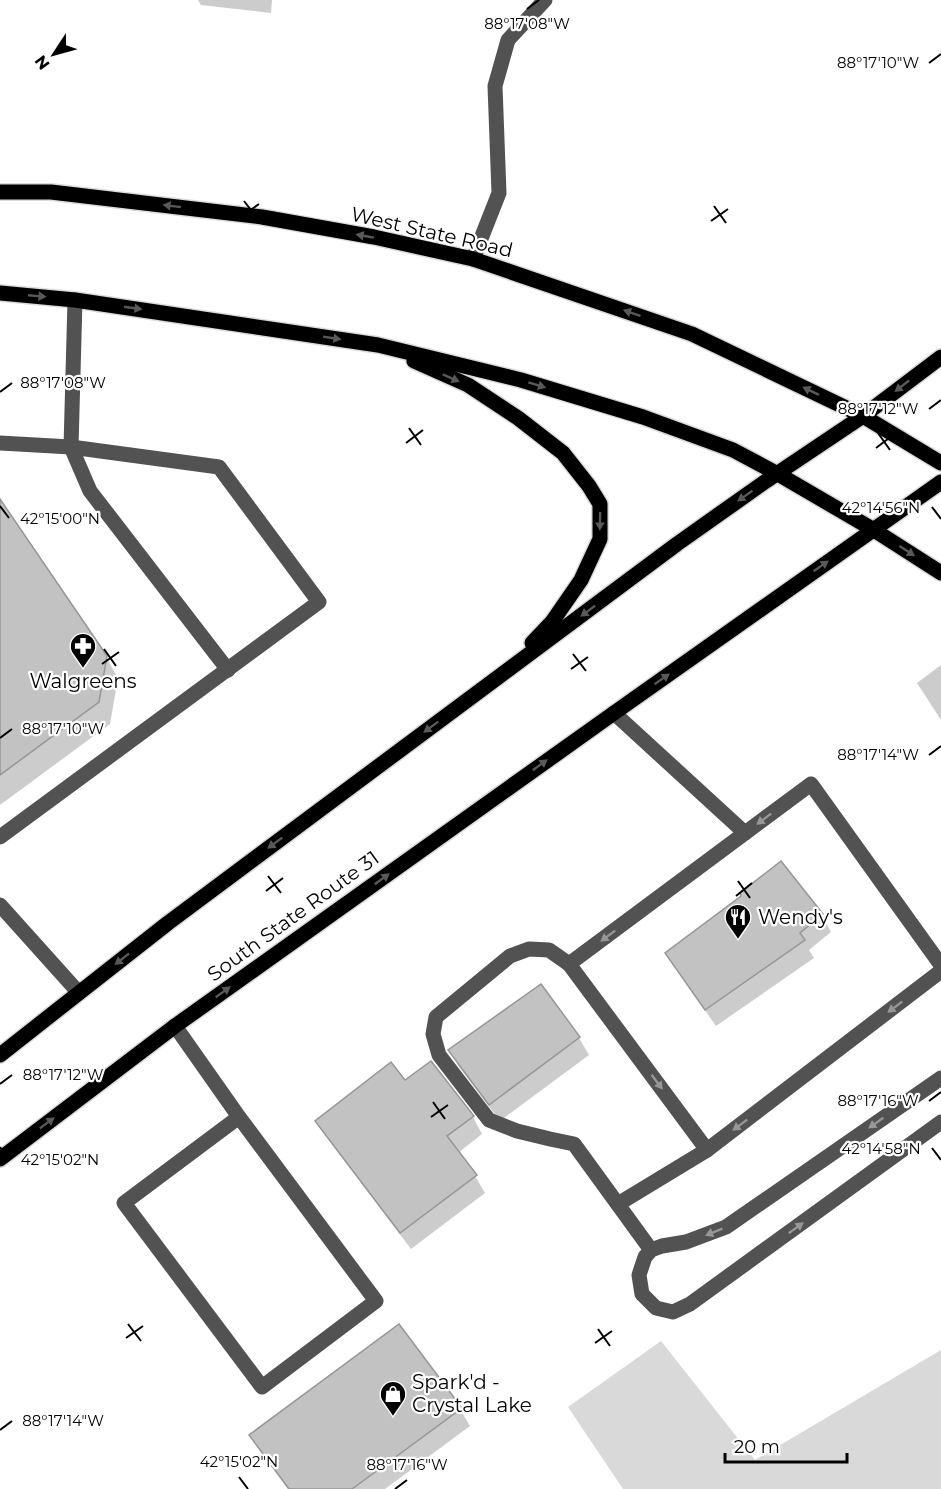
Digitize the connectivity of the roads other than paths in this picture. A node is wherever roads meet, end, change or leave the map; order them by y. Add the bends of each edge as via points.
1 (545, 0) edge
2 (0, 192) edge
3 (473, 259) junction
4 (0, 293) edge
5 (75, 300) junction
6 (378, 345) junction
7 (941, 357) edge
8 (863, 416) junction
9 (0, 443) edge
10 (71, 447) junction
11 (941, 463) edge
12 (778, 474) junction
13 (941, 482) edge
14 (874, 530) junction
15 (941, 573) edge
16 (228, 670) junction
17 (506, 672) junction
18 (614, 712) junction
19 (745, 833) junction
20 (0, 837) edge
21 (0, 904) edge
22 (569, 964) junction
23 (941, 965) edge
24 (941, 971) edge
25 (79, 993) junction
26 (175, 1026) junction
27 (0, 1055) edge
28 (941, 1078) edge
29 (239, 1117) junction
30 (941, 1122) edge
31 (707, 1150) junction
32 (0, 1158) edge
33 (618, 1204) junction
34 (651, 1250) junction

1 - 3 lane via 508,40 495,86 499,193
3 -> 2 main road, West State Road via 262,217 51,192
8 -> 3 main road, West State Road via 692,334
4 -> 5 main road
5 -> 6 main road
5 - 10 lane
6 -> 12 main road via 521,380 643,417 733,450
6 -> 17 main road via 468,385 518,418 563,453 600,504 600,539 581,580 552,622
7 -> 8 main road
8 - 11 main road, West State Road
8 - 12 main road
9 - 10 lane
10 - 16 lane via 90,491
10 - 16 lane via 219,467 319,602
12 - 14 main road
12 -> 17 main road
13 - 14 main road, South State Route 31
14 -> 15 main road
18 -> 14 main road, South State Route 31
16 - 20 lane
17 -> 25 main road
18 - 19 lane
26 -> 18 main road, South State Route 31
19 -> 22 lane
23 -> 19 lane via 811,784
21 - 25 lane
22 -> 31 lane
22 - 33 lane via 549,950 529,949 510,956 436,1017 433,1034 439,1054 489,1120 574,1144
24 -> 31 lane
25 - 27 main road
26 - 29 lane
32 -> 26 main road, South State Route 31
28 -> 34 lane via 726,1227
29 - 29 lane via 376,1301 262,1387 124,1203
34 -> 30 lane via 639,1275 642,1294 656,1308 673,1312 690,1304
31 - 33 lane
33 - 34 lane

